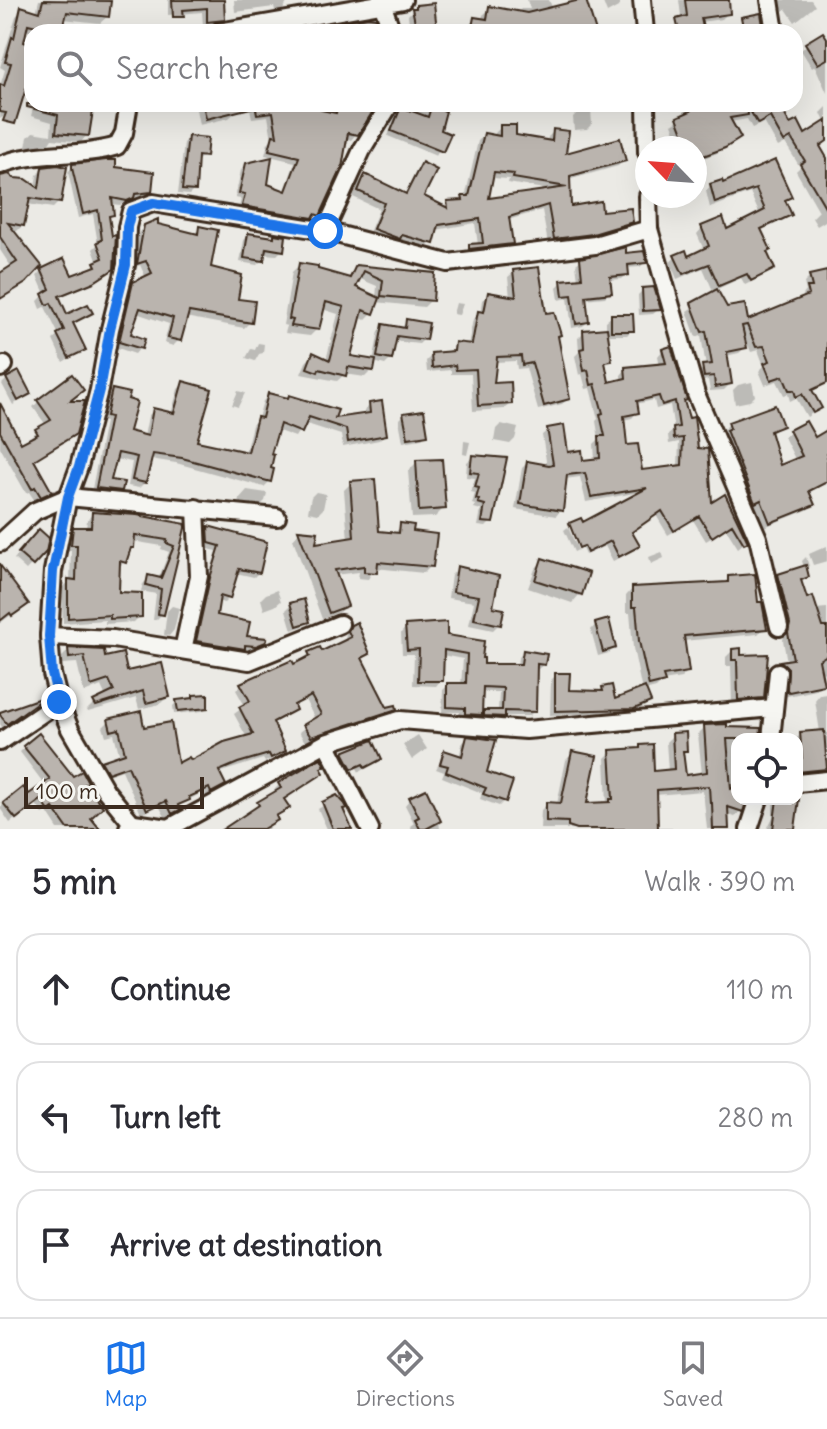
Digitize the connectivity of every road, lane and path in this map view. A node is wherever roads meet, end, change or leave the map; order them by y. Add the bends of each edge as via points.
1 (403, 0) edge
2 (642, 0) edge
3 (770, 0) edge
4 (382, 2) edge
5 (262, 24) edge
6 (389, 24) edge
7 (644, 24) edge
8 (774, 24) edge
9 (128, 112) edge
10 (385, 112) edge
11 (646, 112) edge
12 (647, 136) edge
13 (0, 165) edge
14 (648, 208) edge
15 (649, 229) junction
16 (325, 231) junction
17 (68, 497) junction
18 (196, 508) junction
19 (277, 517) dead end
20 (0, 543) edge
21 (340, 624) dead end
22 (779, 627) dead end
23 (49, 636) junction
24 (183, 650) junction
25 (778, 672) dead end
26 (59, 702) junction
27 (774, 708) junction
28 (772, 733) edge
29 (0, 742) edge
30 (326, 743) junction
31 (827, 780) edge
32 (803, 782) edge
33 (757, 805) edge
34 (133, 827) edge
35 (370, 829) edge
36 (749, 829) edge

1 - 4 street
2 - 7 street
3 - 8 street
4 - 5 street
4 - 6 street
9 - 13 street via 117,146
10 - 16 street
11 - 12 street
14 - 15 street
15 - 16 street via 595,245 448,263
15 - 22 street via 696,394 758,538
16 - 17 street via 153,203 131,211 126,265 99,390
17 - 18 street
17 - 20 street via 35,511
17 - 23 street via 53,571
18 - 19 street
18 - 24 street via 199,576
21 - 24 street via 249,661
23 - 24 street
23 - 26 street
25 - 27 street
26 - 29 street
26 - 34 street via 106,791
27 - 28 street
27 - 30 street via 526,730 400,720
30 - 34 street via 169,828
30 - 35 street
31 - 32 street
33 - 36 street

